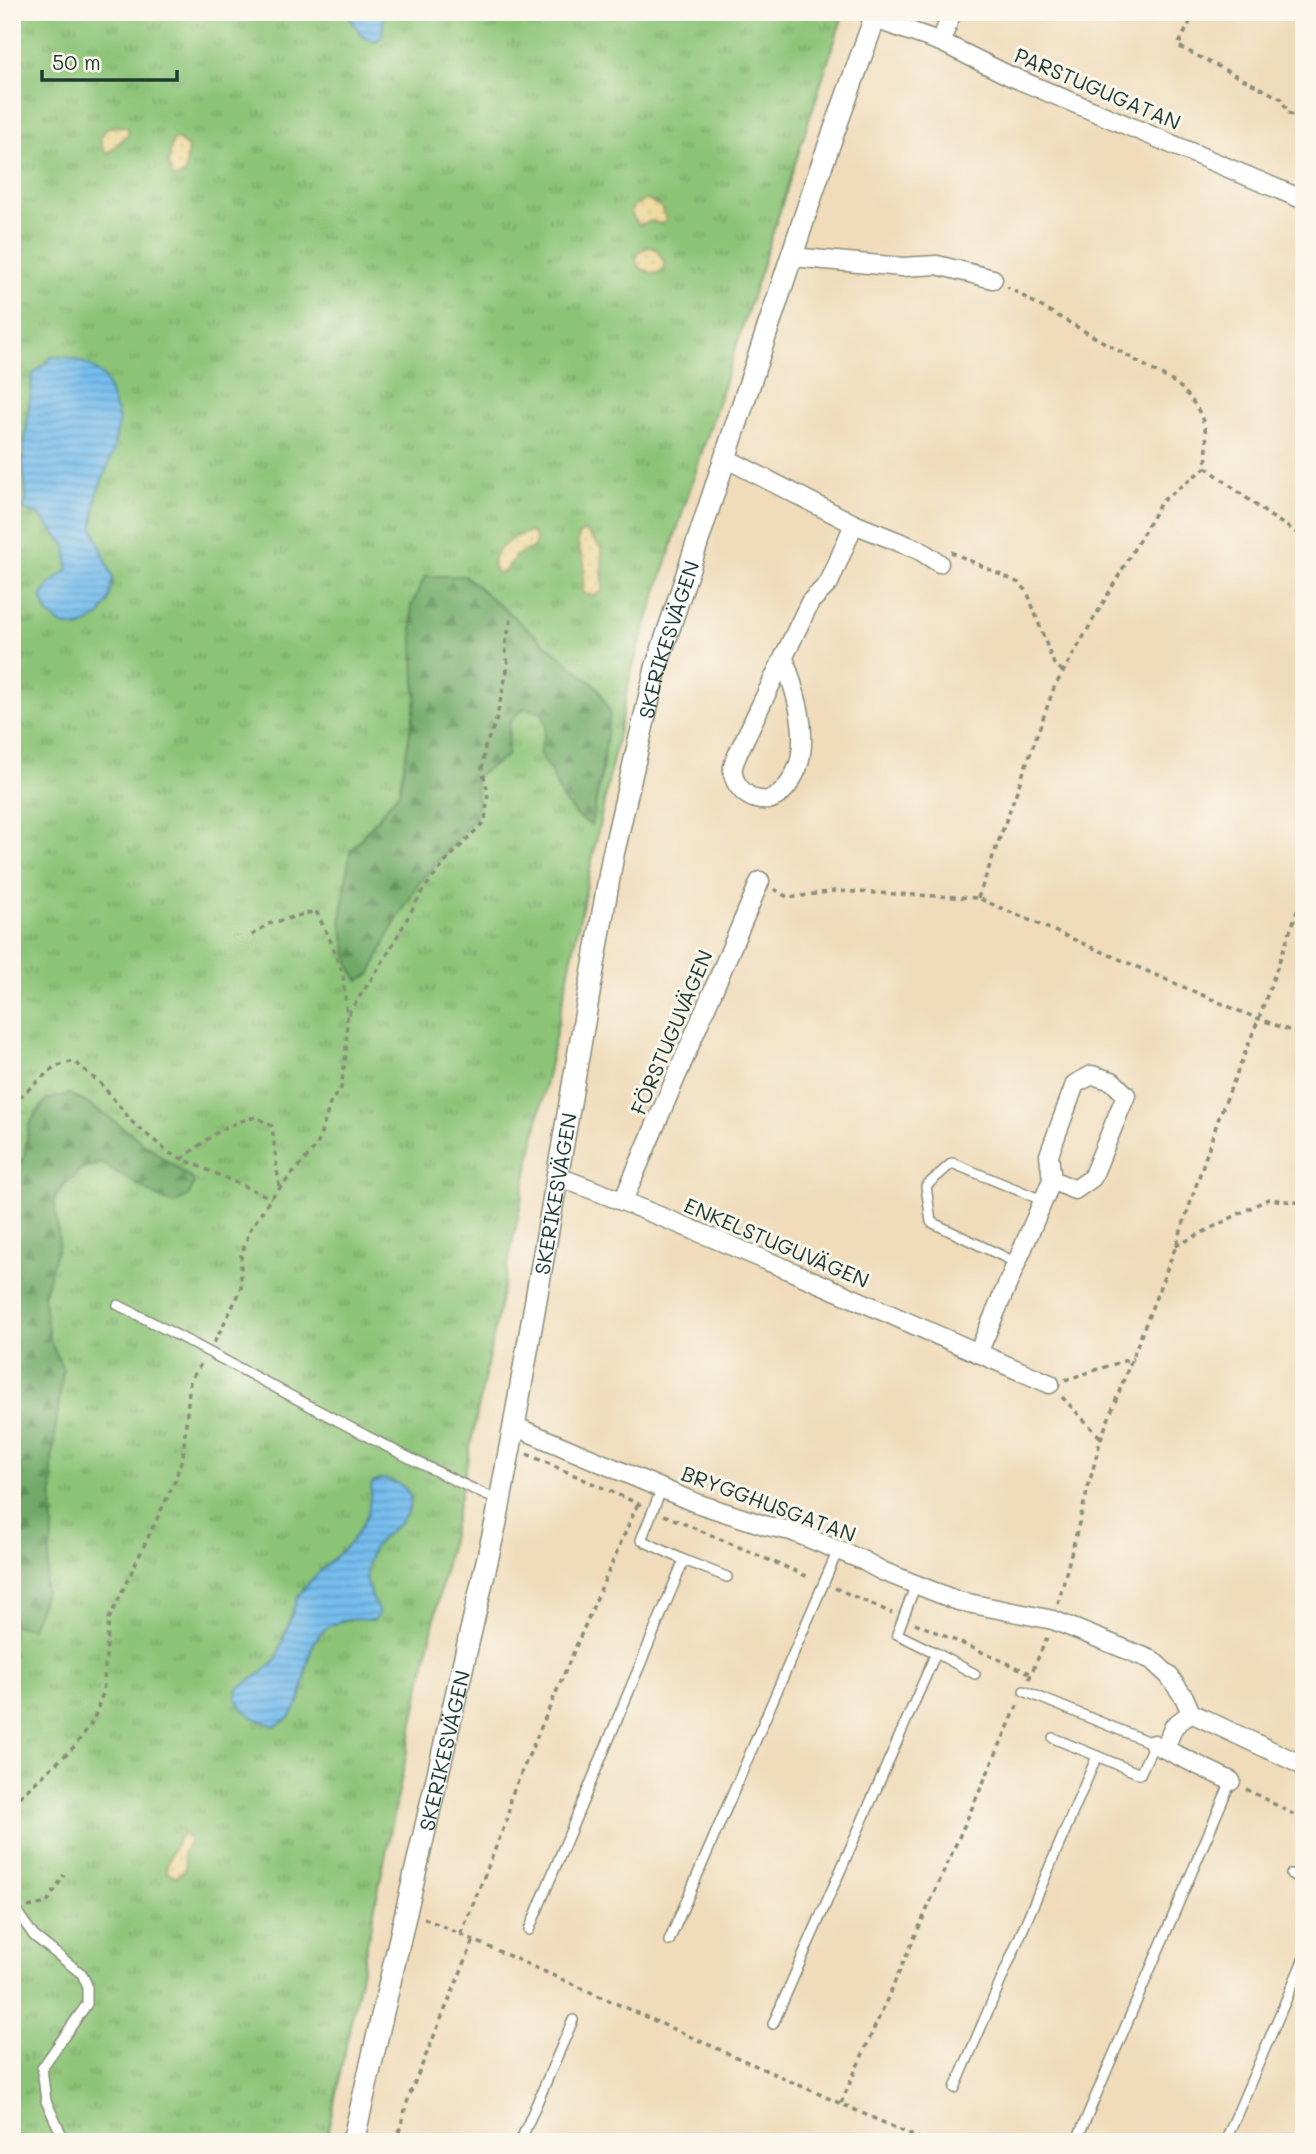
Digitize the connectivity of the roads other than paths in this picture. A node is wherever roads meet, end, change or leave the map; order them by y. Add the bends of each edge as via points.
1 (952, 12) edge
2 (876, 15) edge
3 (941, 42) junction
4 (1304, 200) edge
5 (792, 257) junction
6 (993, 279) road end
7 (726, 459) junction
8 (854, 524) junction
9 (939, 563) dead end
10 (784, 658) junction
11 (760, 881) road end
12 (556, 1176) junction
13 (1052, 1180) junction
14 (1042, 1200) junction
15 (623, 1201) junction
16 (1017, 1263) junction
17 (118, 1305) dead end
18 (978, 1353) junction
19 (1050, 1384) road end
20 (514, 1426) junction
21 (662, 1488) junction
22 (499, 1501) junction
23 (838, 1550) junction
24 (684, 1560) junction
25 (727, 1577) dead end
26 (916, 1584) junction
27 (936, 1653) junction
28 (975, 1674) dead end
29 (1024, 1691) dead end
30 (1191, 1713) junction
31 (1053, 1738) dead end
32 (1159, 1746) junction
33 (1097, 1756) junction
34 (1304, 1766) edge
35 (1231, 1781) joint
36 (1291, 1874) dead end
37 (1304, 1880) edge
38 (15, 1909) road end
39 (529, 1930) dead end
40 (670, 1941) dead end
41 (1304, 1958) edge
42 (573, 2020) dead end
43 (773, 2024) dead end
44 (955, 2088) dead end
45 (65, 2142) edge
46 (354, 2142) edge
47 (520, 2142) edge
48 (1076, 2142) edge
49 (1225, 2142) edge

1 - 3 street
2 - 3 street, PARSTUGUGATAN
2 - 5 street, SKERIKESVÄGEN
3 - 4 street, PARSTUGUGATAN
5 - 6 street via 902,267 937,265
5 - 7 street, SKERIKESVÄGEN
7 - 8 street
7 - 12 street, SKERIKESVÄGEN via 656,668 633,761
8 - 9 street
8 - 10 street via 829,583 810,602
10 - 10 street via 733,767 739,786 756,799 769,800 781,793 801,756 802,719
11 - 15 street, FÖRSTUGUVÄGEN
12 - 15 street, ENKELSTUGUVÄGEN
12 - 20 street, SKERIKESVÄGEN
13 - 13 street via 1049,1155 1074,1084 1092,1075 1112,1081 1126,1095 1092,1178 1075,1190
13 - 14 street
14 - 16 street
14 - 16 lane via 952,1163 926,1186 931,1222
15 - 18 street, ENKELSTUGUVÄGEN
16 - 18 street
17 - 22 lane
18 - 19 street, ENKELSTUGUVÄGEN
20 - 21 street, BRYGGHUSGATAN
20 - 22 street, SKERIKESVÄGEN
21 - 23 street, BRYGGHUSGATAN
21 - 24 lane via 642,1540
22 - 46 street, SKERIKESVÄGEN
23 - 26 street, BRYGGHUSGATAN
23 - 40 lane
24 - 25 lane
24 - 39 lane
26 - 27 lane via 897,1634
26 - 30 street, BRYGGHUSGATAN via 958,1601 1053,1620 1152,1660 1169,1676
27 - 28 lane
27 - 43 lane
29 - 32 lane
30 - 32 street
30 - 34 street
31 - 33 lane
32 - 33 lane via 1140,1774
32 - 35 street
33 - 44 lane
35 - 48 lane
36 - 37 lane
38 - 45 lane via 34,1936 82,1974 87,1985 87,2004 43,2068 46,2101
41 - 49 lane
42 - 47 lane

